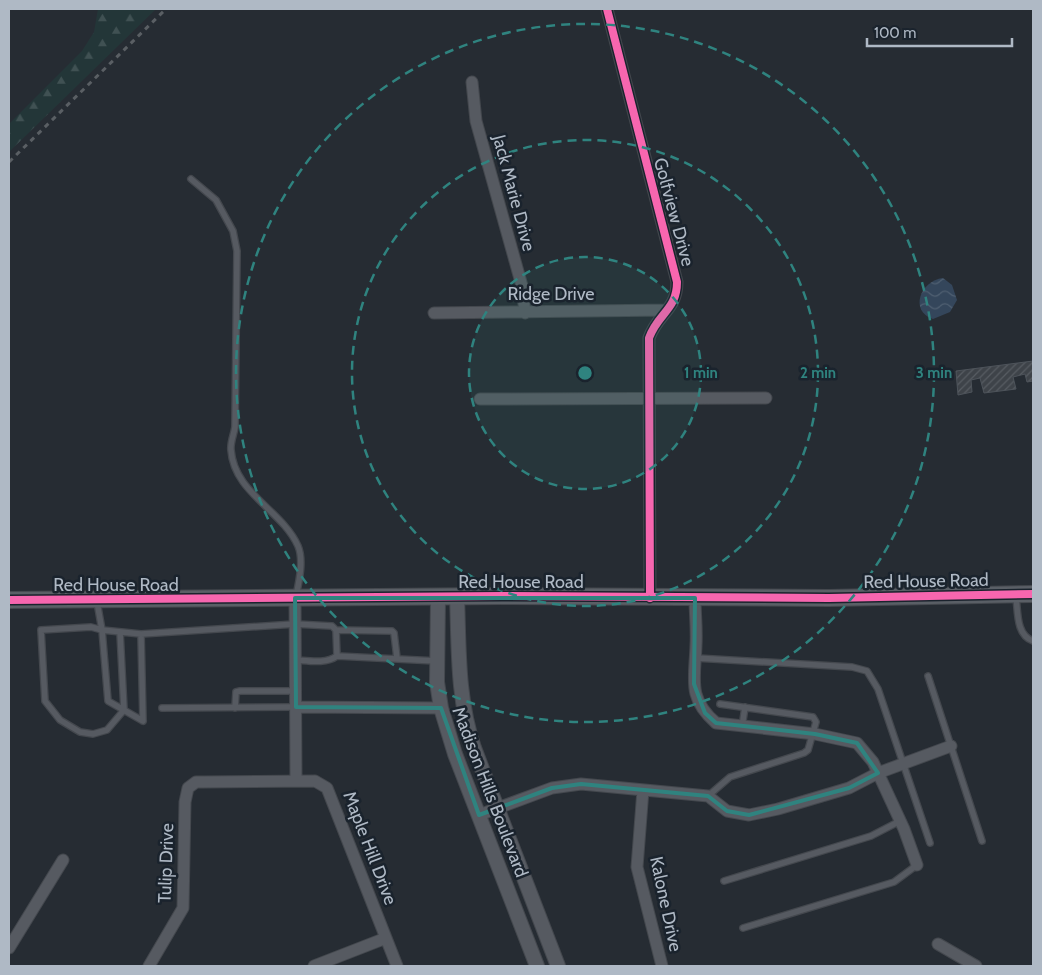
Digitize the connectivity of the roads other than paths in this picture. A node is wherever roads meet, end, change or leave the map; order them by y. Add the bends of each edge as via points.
1 (607, 9) edge
2 (472, 82) dead end
3 (191, 180) dead end
4 (667, 310) junction
5 (434, 313) dead end
6 (526, 313) junction
7 (480, 398) dead end
8 (766, 398) dead end
9 (650, 399) junction
10 (1016, 594) junction
11 (1033, 594) edge
12 (457, 596) junction
13 (295, 598) junction
14 (438, 598) junction
15 (650, 598) junction
16 (695, 598) junction
17 (9, 600) edge
18 (96, 600) junction
19 (296, 624) junction
20 (102, 630) junction
21 (336, 630) junction
22 (120, 632) junction
23 (141, 634) junction
24 (1033, 641) edge
25 (337, 656) junction
26 (397, 658) junction
27 (696, 658) junction
28 (296, 660) junction
29 (437, 661) junction
30 (928, 676) dead end
31 (296, 691) junction
32 (720, 704) dead end
33 (296, 707) junction
34 (745, 707) junction
35 (162, 708) dead end
36 (235, 708) junction
37 (441, 708) junction
38 (124, 710) junction
39 (742, 727) junction
40 (814, 734) junction
41 (951, 746) junction
42 (903, 764) junction
43 (878, 773) junction
44 (296, 780) junction
45 (191, 785) joint
46 (642, 790) junction
47 (708, 796) junction
48 (488, 812) junction
49 (900, 821) junction
50 (982, 841) dead end
51 (930, 843) dead end
52 (62, 860) dead end
53 (917, 865) joint
54 (724, 881) dead end
55 (743, 928) dead end
56 (386, 938) junction
57 (938, 944) dead end
58 (9, 948) edge
59 (149, 966) edge
60 (314, 966) edge
61 (397, 966) edge
62 (537, 966) edge
63 (558, 966) edge
64 (662, 966) edge
65 (976, 966) edge

1 - 4 street, Golfview Drive via 677,282 675,301
2 - 6 street, Jack Marie Drive via 476,121 522,286
3 - 13 lane via 216,200 233,231 238,272 235,427 231,449 239,476 257,500 276,515 298,547 300,578
4 - 6 street, Ridge Drive
4 - 9 street, Golfview Drive via 656,322 649,338
5 - 6 street, Ridge Drive
7 - 9 street
8 - 9 street
9 - 15 street, Golfview Drive
10 - 11 main road, Red House Road
10 - 16 main road, Red House Road
10 - 24 lane via 1023,634
12 - 14 main road, Red House Road
12 - 15 main road, Red House Road
12 - 48 street, Madison Hills Boulevard via 462,708
13 - 14 main road, Red House Road
13 - 18 main road, Red House Road
13 - 19 street
14 - 29 street
15 - 16 main road, Red House Road
16 - 27 street
17 - 18 main road, Red House Road
18 - 20 lane
19 - 21 lane via 332,626
19 - 23 lane
19 - 28 street
20 - 22 lane
20 - 38 lane via 108,701
20 - 38 lane via 91,627 41,630 44,701 60,720 80,732 93,734 108,730
21 - 25 lane
21 - 26 lane via 392,631
22 - 23 lane
22 - 38 lane
23 - 38 lane via 143,721
25 - 26 lane
25 - 28 lane via 332,660
26 - 29 lane
27 - 39 street via 695,694 705,713 716,723
27 - 42 lane via 852,667 867,671 878,689
28 - 31 street
29 - 37 street
30 - 41 lane
31 - 33 street
31 - 36 lane via 236,692
32 - 34 lane
33 - 36 lane
33 - 37 street, Madison Hills Boulevard
33 - 44 street
34 - 39 lane
34 - 40 lane via 813,717 816,722
35 - 36 lane
37 - 48 street, Madison Hills Boulevard via 453,746
39 - 40 street
40 - 43 street via 857,743
40 - 47 lane via 804,753 730,777
41 - 42 street
41 - 50 lane
42 - 43 street
42 - 51 lane
43 - 47 street via 849,788 749,815 727,811
43 - 49 street
44 - 45 street, Maple Hill Drive via 220,781
44 - 56 street, Maple Hill Drive via 315,781 327,788
45 - 59 street, Tulip Drive via 185,802 183,908
46 - 47 street
46 - 48 street via 571,785 552,788
46 - 64 street, Kalone Drive via 637,867
48 - 62 street, Madison Hills Boulevard
48 - 63 street, Madison Hills Boulevard
49 - 53 street
49 - 54 lane via 871,836
52 - 58 street
53 - 55 lane via 894,882
56 - 60 street
56 - 61 street, Maple Hill Drive
57 - 65 street

